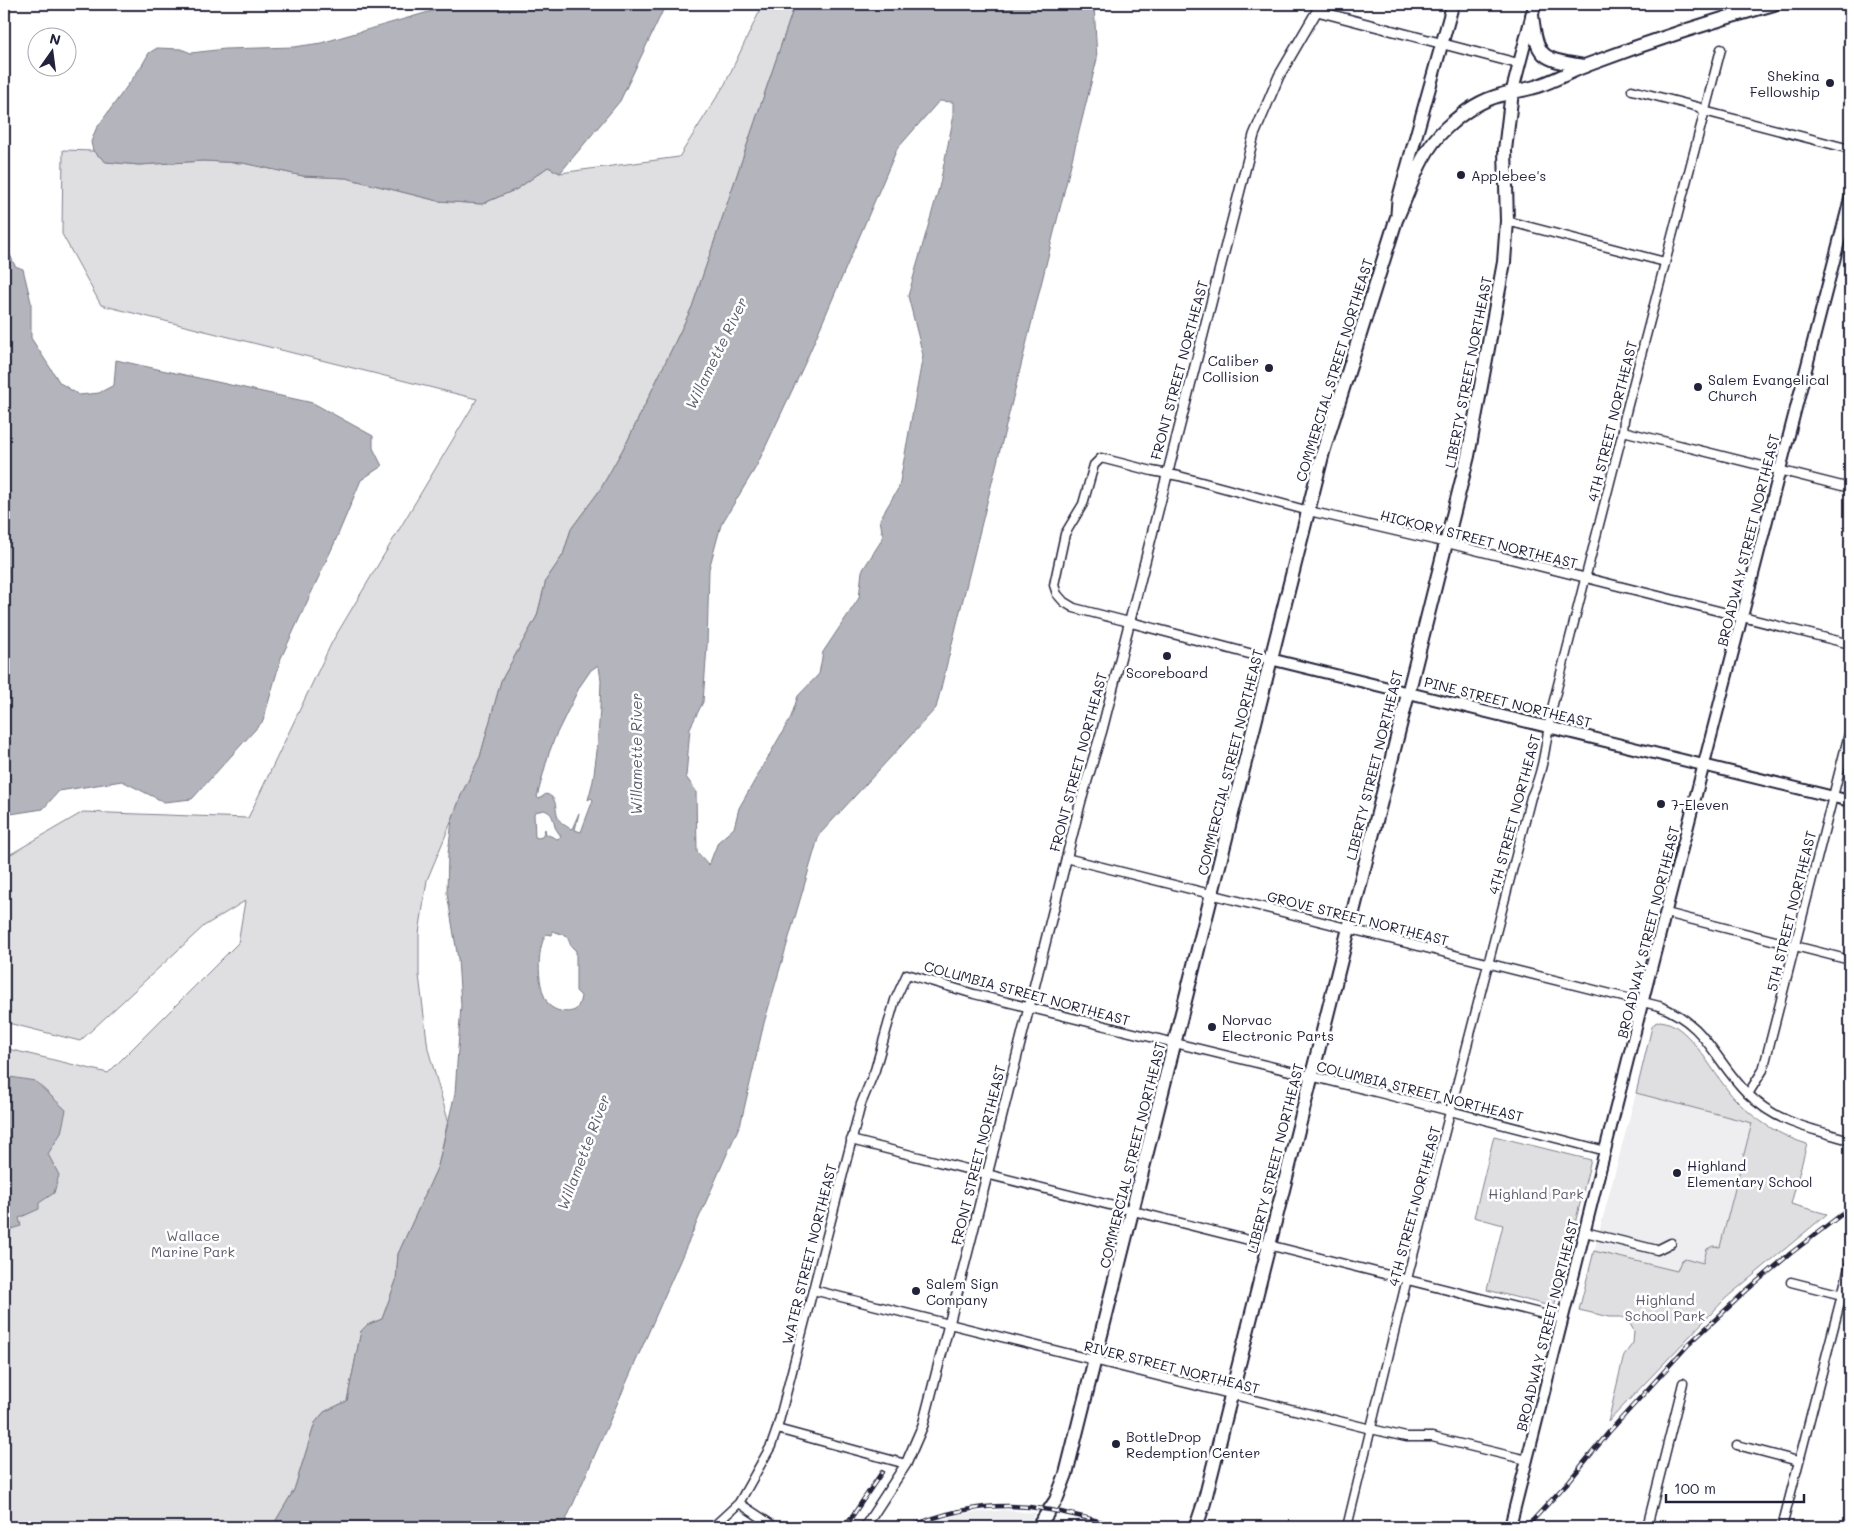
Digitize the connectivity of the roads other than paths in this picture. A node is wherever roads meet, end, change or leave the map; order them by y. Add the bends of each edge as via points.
1 (1453, 4) edge
2 (1774, 4) edge
3 (1319, 7) edge
4 (1534, 10) edge
5 (1442, 44) junction
6 (1721, 49) dead end
7 (1520, 64) junction
8 (1584, 66) junction
9 (1632, 90) dead end
10 (1512, 92) junction
11 (1704, 111) junction
12 (1850, 148) edge
13 (1850, 199) edge
14 (1396, 220) junction
15 (1507, 221) junction
16 (1665, 262) junction
17 (1623, 431) junction
18 (1781, 470) junction
19 (1166, 474) junction
20 (1850, 488) edge
21 (1309, 511) junction
22 (1447, 543) junction
23 (1586, 577) junction
24 (1054, 585) joint
25 (1742, 617) junction
26 (1129, 622) junction
27 (1850, 644) edge
28 (1270, 658) junction
29 (1408, 692) junction
30 (1549, 726) junction
31 (1850, 730) edge
32 (1705, 765) junction
33 (1833, 797) junction
34 (1850, 802) edge
35 (1066, 858) junction
36 (1213, 895) junction
37 (1666, 913) junction
38 (1348, 928) junction
39 (1794, 946) junction
40 (1850, 960) edge
41 (1488, 963) junction
42 (908, 974) joint
43 (1643, 1002) junction
44 (1029, 1007) junction
45 (1175, 1044) junction
46 (1311, 1076) junction
47 (1748, 1094) junction
48 (1451, 1112) junction
49 (851, 1140) junction
50 (1850, 1140) edge
51 (1606, 1151) junction
52 (987, 1174) junction
53 (1133, 1211) junction
54 (1586, 1232) junction
55 (1671, 1243) dead end
56 (1269, 1246) junction
57 (1850, 1264) edge
58 (1407, 1279) junction
59 (1791, 1282) dead end
60 (813, 1290) junction
61 (1846, 1296) edge
62 (1563, 1319) junction
63 (949, 1325) junction
64 (1095, 1360) junction
65 (1683, 1383) dead end
66 (1231, 1395) junction
67 (777, 1429) junction
68 (1371, 1429) junction
69 (1737, 1445) dead end
70 (1527, 1460) junction
71 (1798, 1461) junction
72 (906, 1464) junction
73 (739, 1502) junction
74 (713, 1527) edge
75 (776, 1527) edge
76 (865, 1527) edge
77 (1038, 1527) edge
78 (1196, 1527) edge
79 (1347, 1527) edge
80 (1510, 1527) edge
81 (1647, 1527) edge
82 (1782, 1527) edge

1 - 5 main road, COMMERCIAL STREET NORTHEAST
2 - 8 highway via 1653,40
3 - 5 street
3 - 19 street, FRONT STREET NORTHEAST via 1278,76 1254,135
4 - 7 main road, LIBERTY STREET NORTHEAST
4 - 8 highway via 1536,42 1542,54 1554,61
5 - 7 street
5 - 14 main road, COMMERCIAL STREET NORTHEAST via 1398,200
6 - 11 street, 4TH STREET NORTHEAST
7 - 10 main road, LIBERTY STREET NORTHEAST
8 - 10 highway via 1537,87
9 - 11 street
10 - 14 highway via 1476,106 1433,142 1418,167
10 - 15 highway, LIBERTY STREET NORTHEAST via 1505,150
11 - 12 street
11 - 16 street, 4TH STREET NORTHEAST
13 - 18 main road, BROADWAY STREET NORTHEAST
14 - 21 highway, COMMERCIAL STREET NORTHEAST via 1322,452
15 - 16 street
15 - 22 highway, LIBERTY STREET NORTHEAST via 1504,262 1490,344
16 - 17 street, 4TH STREET NORTHEAST
17 - 18 street
17 - 23 street, 4TH STREET NORTHEAST
18 - 20 street
18 - 25 main road, BROADWAY STREET NORTHEAST
19 - 21 street, HICKORY STREET NORTHEAST
19 - 24 street, HICKORY STREET NORTHEAST via 1101,458 1094,465 1083,504 1066,534
19 - 26 street, FRONT STREET NORTHEAST
21 - 22 street, HICKORY STREET NORTHEAST
21 - 28 highway, COMMERCIAL STREET NORTHEAST
22 - 23 street, HICKORY STREET NORTHEAST
22 - 29 highway, LIBERTY STREET NORTHEAST
23 - 25 street, HICKORY STREET NORTHEAST
23 - 30 street, 4TH STREET NORTHEAST
24 - 26 street, PINE STREET NORTHEAST via 1057,594 1074,608
25 - 27 street, HICKORY STREET NORTHEAST
25 - 32 main road, BROADWAY STREET NORTHEAST
26 - 28 street, PINE STREET NORTHEAST
26 - 35 street, FRONT STREET NORTHEAST
28 - 29 main road, PINE STREET NORTHEAST
28 - 36 highway, COMMERCIAL STREET NORTHEAST
29 - 30 main road, PINE STREET NORTHEAST
29 - 38 highway, LIBERTY STREET NORTHEAST
30 - 32 main road, PINE STREET NORTHEAST
30 - 41 street, 4TH STREET NORTHEAST
31 - 33 street, 5TH STREET NORTHEAST
32 - 33 main road, PINE STREET NORTHEAST
32 - 37 main road, BROADWAY STREET NORTHEAST
33 - 34 main road, PINE STREET NORTHEAST
33 - 39 street, 5TH STREET NORTHEAST
35 - 36 street, GROVE STREET NORTHEAST
35 - 44 street, FRONT STREET NORTHEAST
36 - 38 street, GROVE STREET NORTHEAST
36 - 45 highway, COMMERCIAL STREET NORTHEAST
37 - 39 street
37 - 43 main road, BROADWAY STREET NORTHEAST
38 - 41 street, GROVE STREET NORTHEAST
38 - 46 highway, LIBERTY STREET NORTHEAST
39 - 40 street
39 - 47 street, 5TH STREET NORTHEAST via 1763,1070
41 - 43 street, GROVE STREET NORTHEAST
41 - 48 street, 4TH STREET NORTHEAST
42 - 44 street, COLUMBIA STREET NORTHEAST
42 - 49 street, WATER STREET NORTHEAST via 895,1000
43 - 47 street, GROVE STREET NORTHEAST via 1669,1009 1697,1028
43 - 51 main road, BROADWAY STREET NORTHEAST
44 - 45 street, COLUMBIA STREET NORTHEAST
44 - 52 street, FRONT STREET NORTHEAST
45 - 46 street, COLUMBIA STREET NORTHEAST
45 - 53 highway, COMMERCIAL STREET NORTHEAST
46 - 48 street, COLUMBIA STREET NORTHEAST
46 - 56 highway, LIBERTY STREET NORTHEAST
47 - 50 street, GROVE STREET NORTHEAST via 1783,1120
48 - 51 street, COLUMBIA STREET NORTHEAST
48 - 58 street, 4TH STREET NORTHEAST
49 - 52 street
49 - 60 street, WATER STREET NORTHEAST
51 - 54 main road, BROADWAY STREET NORTHEAST
52 - 53 street
52 - 63 street, FRONT STREET NORTHEAST
53 - 56 street
53 - 64 highway, COMMERCIAL STREET NORTHEAST
54 - 55 street via 1658,1250
54 - 62 main road, BROADWAY STREET NORTHEAST
56 - 58 street
56 - 66 highway, LIBERTY STREET NORTHEAST
57 - 61 street
58 - 62 street
58 - 68 street, 4TH STREET NORTHEAST
59 - 61 street
60 - 63 street, RIVER STREET NORTHEAST
60 - 67 street, WATER STREET NORTHEAST
61 - 71 street
62 - 70 main road, BROADWAY STREET NORTHEAST
63 - 64 street, RIVER STREET NORTHEAST
63 - 72 street, FRONT STREET NORTHEAST via 923,1426
64 - 66 street, RIVER STREET NORTHEAST
64 - 77 highway, COMMERCIAL STREET NORTHEAST via 1066,1474 1056,1500
65 - 81 street
66 - 68 street, RIVER STREET NORTHEAST
66 - 78 highway, LIBERTY STREET NORTHEAST
67 - 72 street
67 - 73 street, WATER STREET NORTHEAST via 771,1446
68 - 70 street, RIVER STREET NORTHEAST via 1406,1437 1432,1437
68 - 79 street, 4TH STREET NORTHEAST
69 - 71 street
70 - 80 main road, BROADWAY STREET NORTHEAST
71 - 82 street
72 - 76 street, FRONT STREET NORTHEAST
73 - 74 street, WATER STREET NORTHEAST
73 - 75 street

